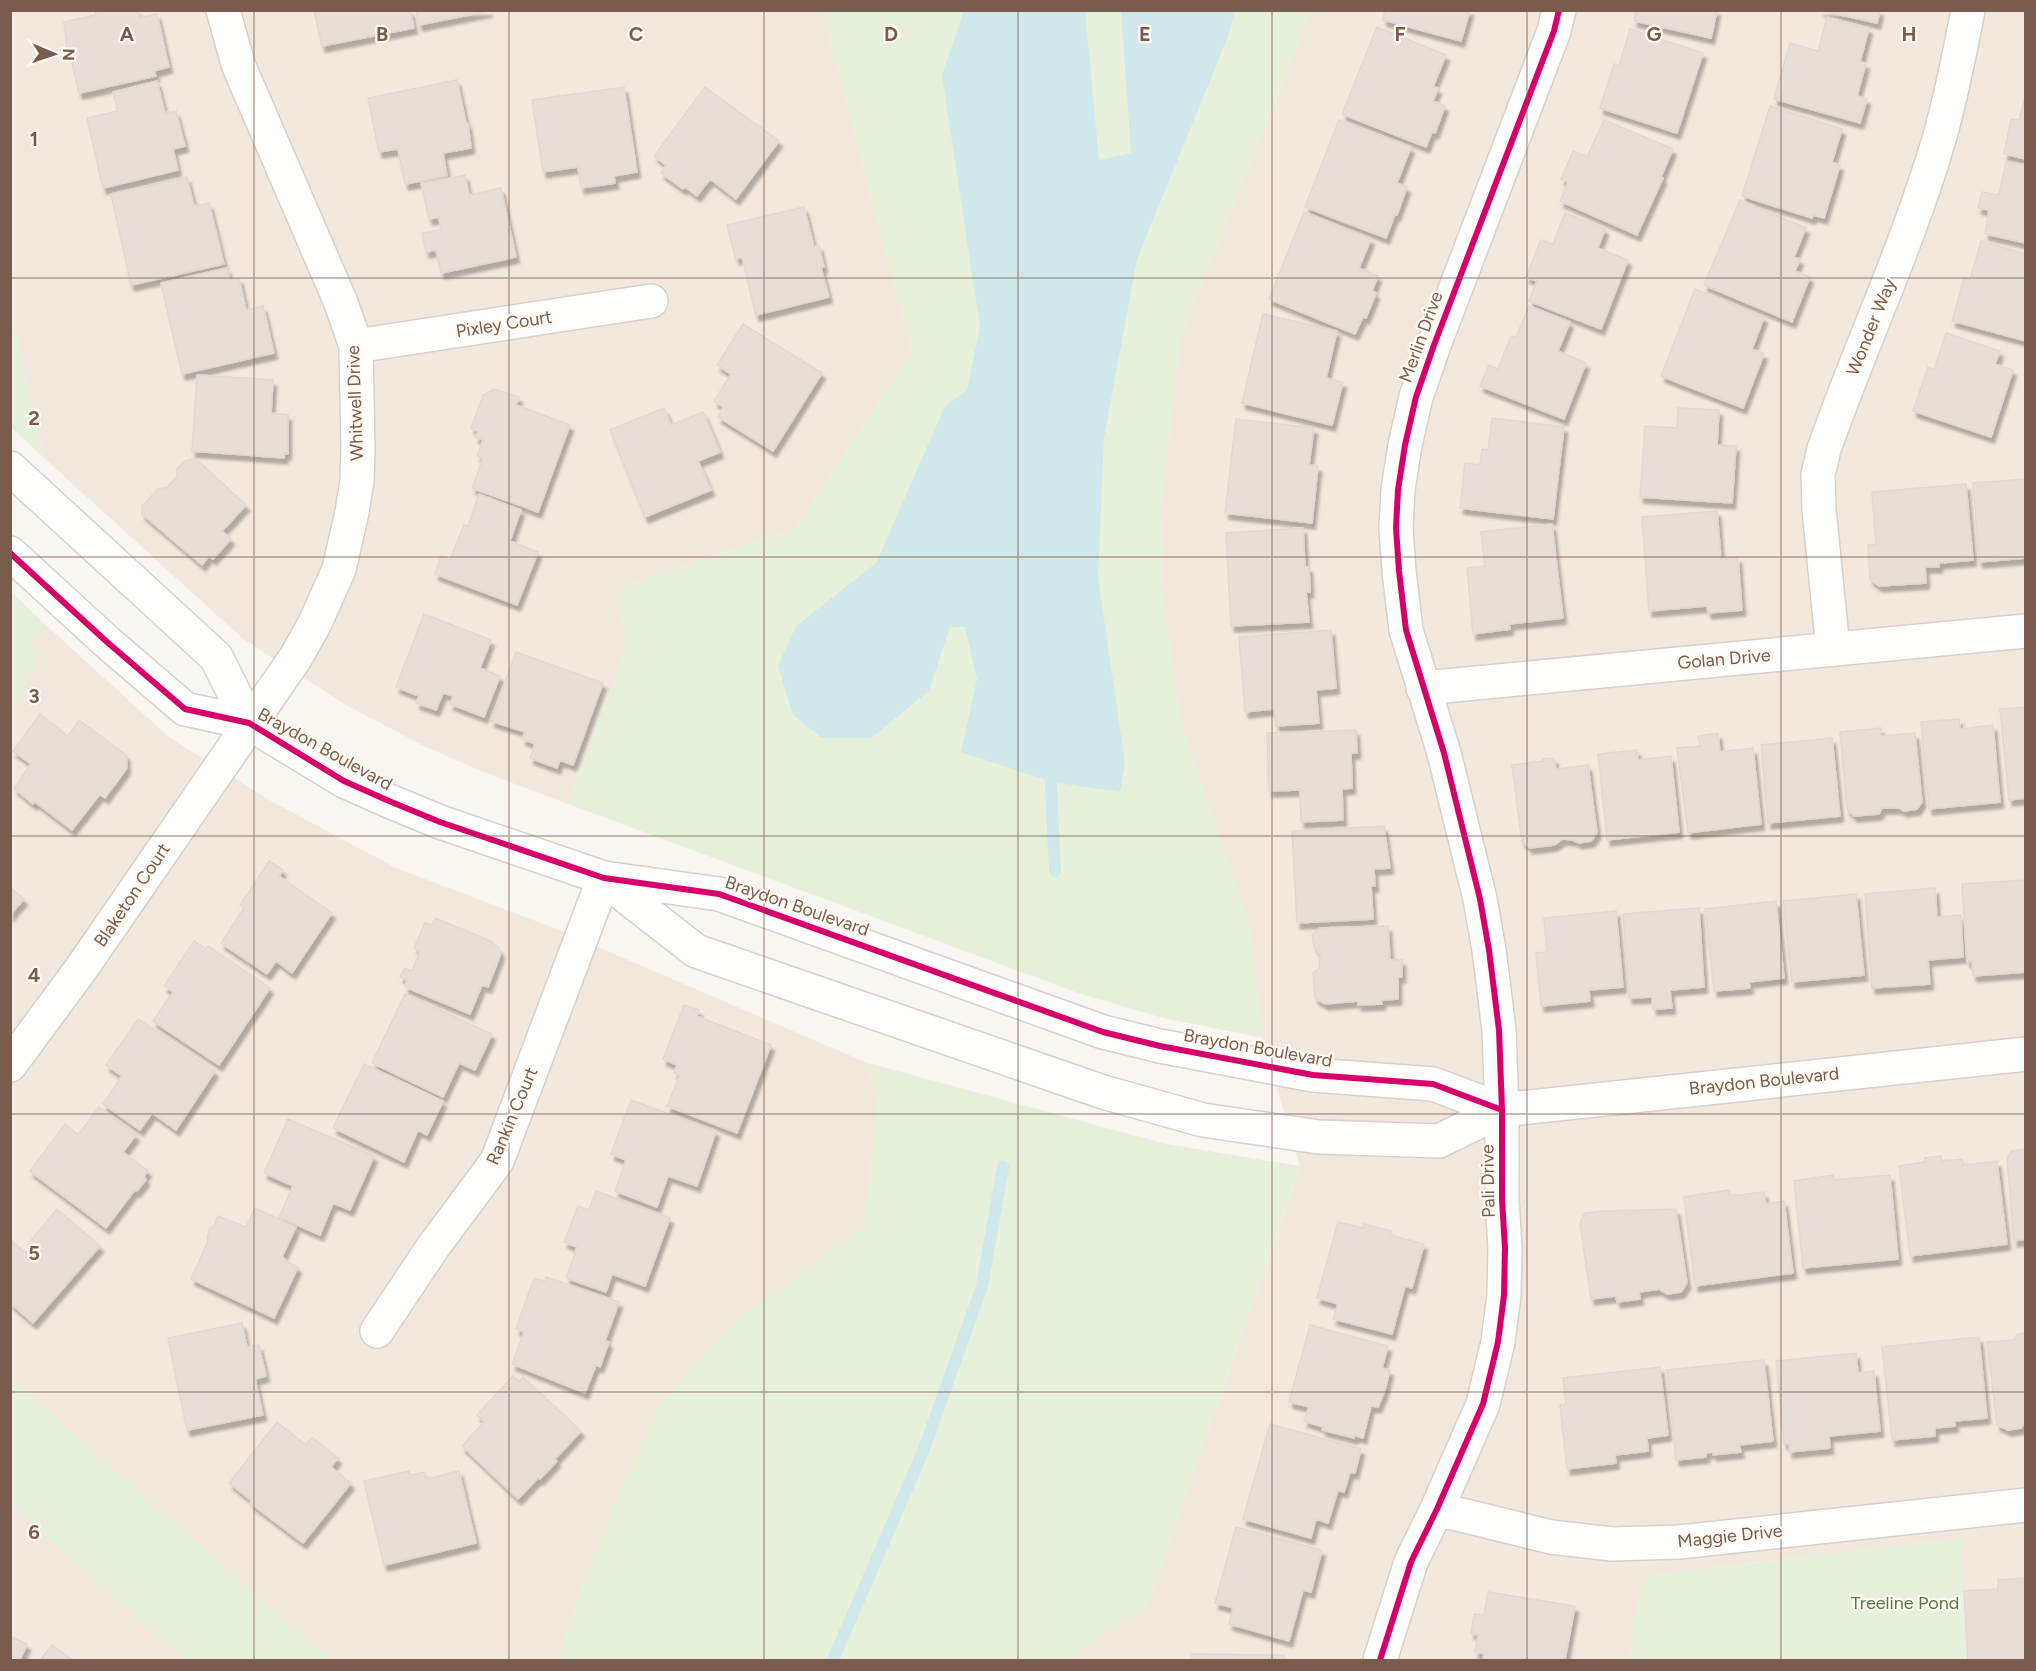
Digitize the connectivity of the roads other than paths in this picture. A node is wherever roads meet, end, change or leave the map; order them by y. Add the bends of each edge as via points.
1 (223, 10) edge
2 (1559, 10) edge
3 (1968, 10) edge
4 (651, 301) dead end
5 (356, 346) junction
6 (10, 468) edge
7 (10, 553) edge
8 (2025, 631) edge
9 (1833, 649) junction
10 (1423, 688) junction
11 (249, 723) junction
12 (604, 879) junction
13 (2025, 1054) edge
14 (10, 1065) edge
15 (1502, 1110) junction
16 (377, 1331) dead end
17 (2025, 1505) edge
18 (1437, 1509) junction
19 (1380, 1660) edge

1 - 5 street, Whitwell Drive via 238,64
2 - 10 street, Merlin Drive via 1434,345 1405,445 1397,509 1399,571 1406,630
3 - 9 street, Wonder Way via 1933,160 1836,416 1818,475
4 - 5 street, Pixley Court
5 - 11 street, Whitwell Drive via 357,482 339,569 296,657
6 - 11 street, Braydon Boulevard via 216,657
7 - 11 street, Braydon Boulevard via 185,709
8 - 9 street, Golan Drive
9 - 10 street, Golan Drive
10 - 15 street, Pali Drive via 1444,753 1480,899 1499,1030
11 - 12 street, Braydon Boulevard via 344,781 389,801
11 - 14 street, Blaketon Court via 81,969
12 - 15 street, Braydon Boulevard via 719,894 1103,1032 1312,1075 1433,1084
12 - 15 street, Braydon Boulevard via 696,951 1103,1092 1203,1120 1319,1137 1439,1142
12 - 16 street, Rankin Court via 497,1161
13 - 15 street, Braydon Boulevard
15 - 18 street, Pali Drive via 1505,1248 1498,1342 1483,1404
17 - 18 street, Maggie Drive via 1679,1542 1612,1544 1551,1537
18 - 19 street, Pali Drive via 1411,1562

